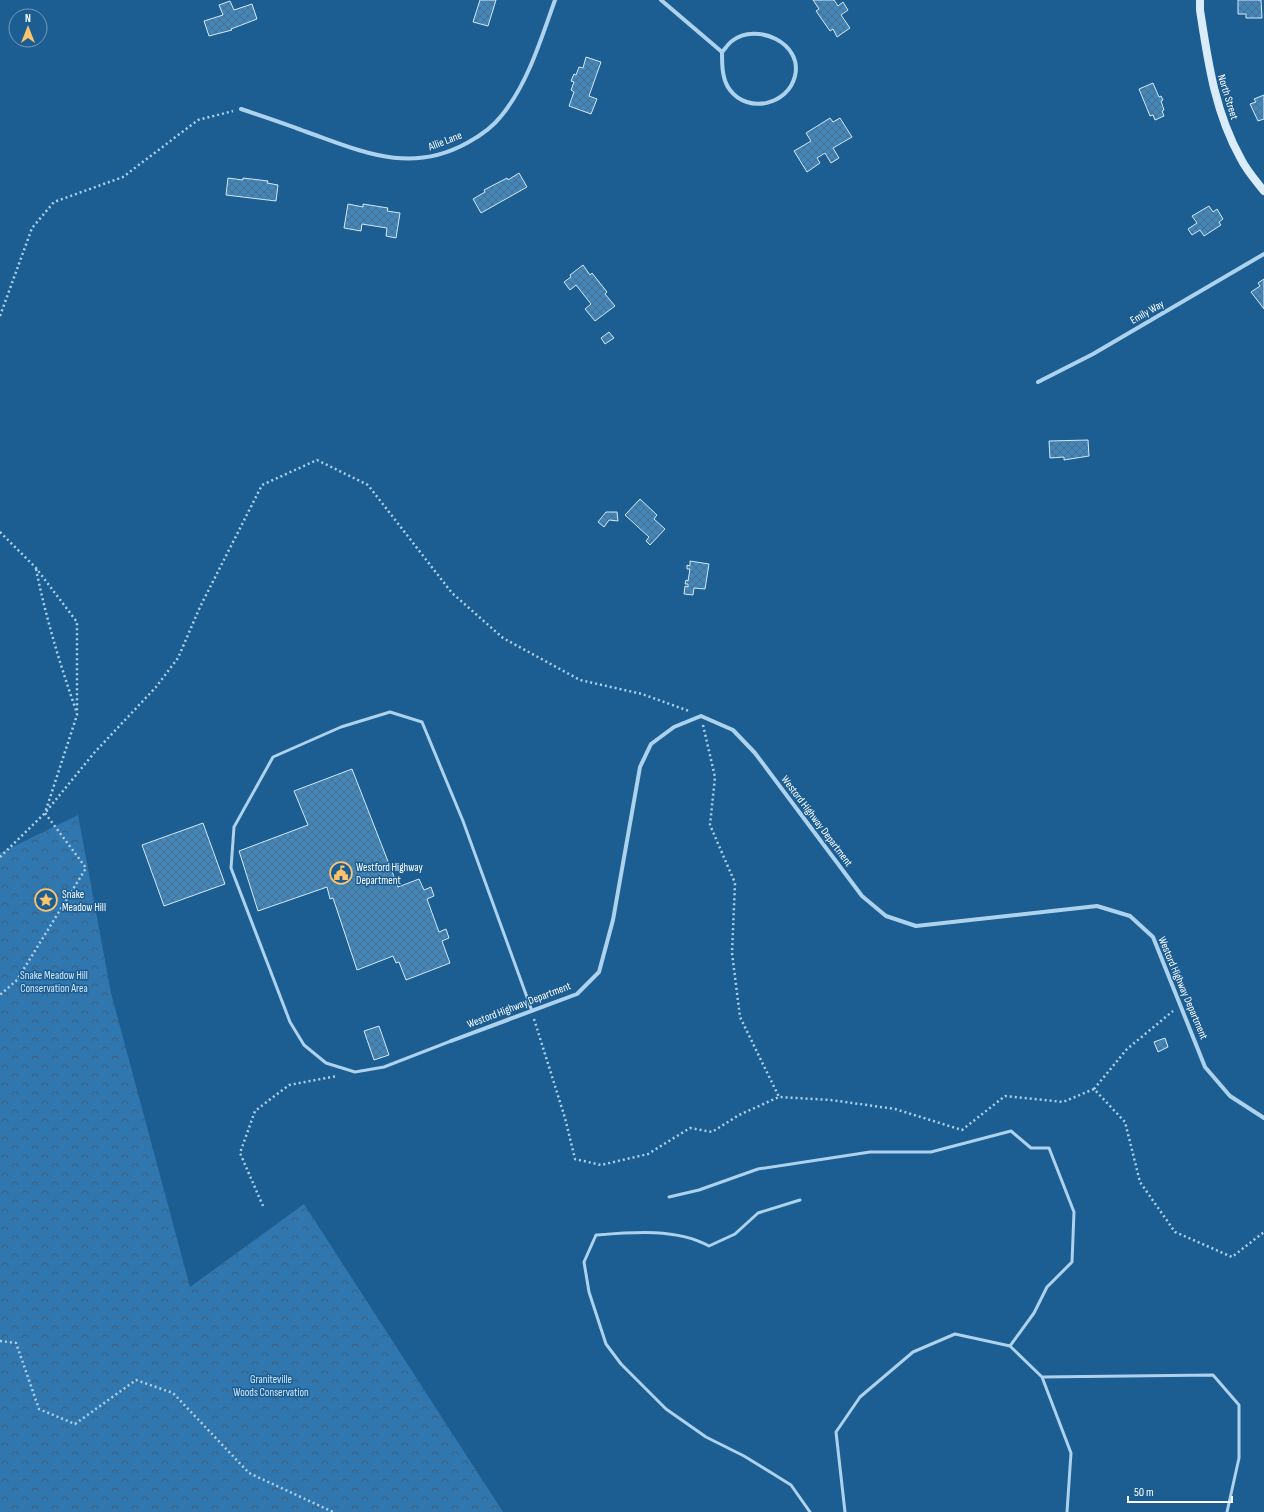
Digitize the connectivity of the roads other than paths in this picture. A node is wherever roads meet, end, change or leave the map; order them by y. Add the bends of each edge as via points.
1 (555, 0) edge
2 (661, 0) edge
3 (1200, 0) edge
4 (722, 52) junction
5 (241, 109) road end
6 (1264, 192) edge
7 (1264, 254) edge
8 (1038, 382) dead end
9 (532, 1011) junction
10 (451, 1041) joint
11 (1264, 1118) edge
12 (669, 1197) dead end
13 (800, 1200) dead end
14 (1010, 1346) junction
15 (1042, 1377) junction
16 (810, 1512) edge
17 (845, 1512) edge
18 (1067, 1512) edge
19 (1227, 1512) edge

1 - 5 street, Allie Lane via 534,56 502,116 481,135 433,158 404,159 353,149
2 - 4 street
3 - 6 main road, North Street via 1210,75 1216,99 1241,160
4 - 4 street via 722,69 730,90 741,101 757,104 774,102 787,92 795,76 796,60 792,51 768,35 745,36 733,40
7 - 8 street, Emily Way via 1093,354
9 - 10 street, Westord Highway Department
9 - 10 lane via 463,821 422,722 390,712 341,727 273,757 234,827 231,868 290,1022 304,1045 326,1063 355,1072 384,1066
9 - 11 street, Westord Highway Department via 577,994 599,972 613,920 640,767 651,744 674,727 701,716 733,730 755,753 862,896 886,916 916,926 1098,906 1130,916 1153,937 1205,1066 1230,1096
12 - 14 lane via 699,1190 758,1168 870,1152 931,1152 1011,1131 1031,1148 1049,1148 1074,1212 1072,1262 1047,1287 1034,1313
13 - 16 lane via 758,1213 735,1234 709,1246 696,1239 640,1231 596,1235 584,1262 589,1292 606,1344 621,1364 666,1409 706,1437 744,1456 791,1485
14 - 15 lane
14 - 17 lane via 955,1334 913,1352 860,1397 836,1432
15 - 18 lane via 1071,1453
15 - 19 lane via 1213,1375 1239,1404 1239,1458

